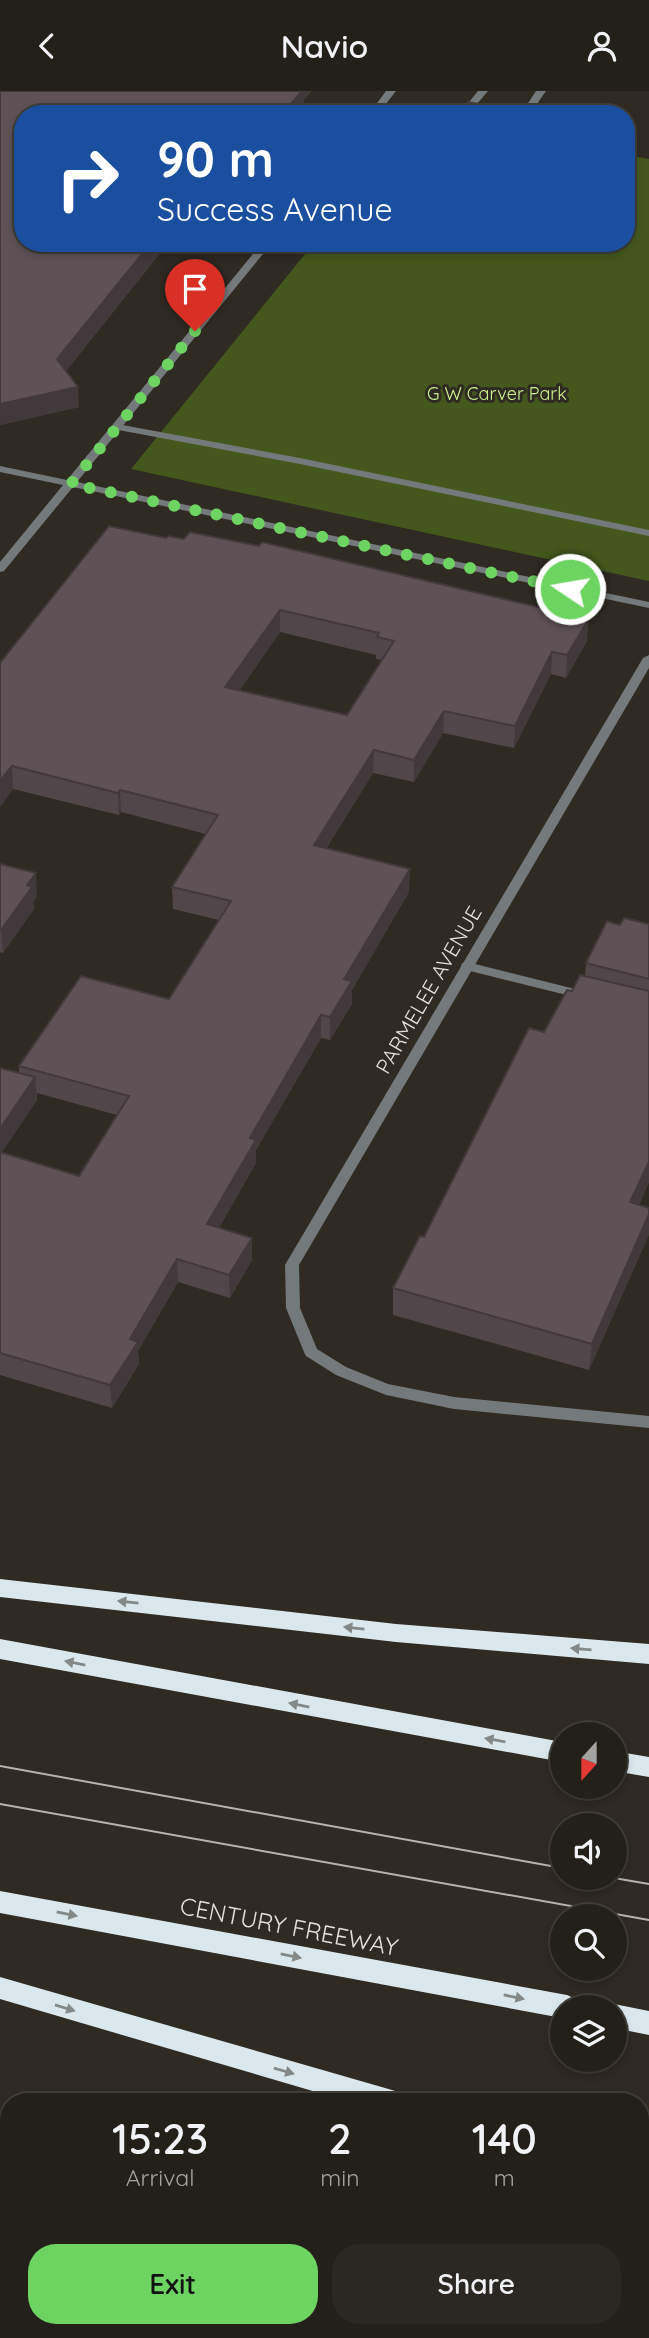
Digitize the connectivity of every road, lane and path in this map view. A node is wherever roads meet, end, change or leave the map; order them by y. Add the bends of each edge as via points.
1 (391, 91) edge
2 (483, 91) edge
3 (380, 105) edge
4 (472, 105) edge
5 (260, 252) edge
6 (117, 427) junction
7 (0, 469) edge
8 (71, 484) junction
9 (649, 533) edge
10 (0, 569) edge
11 (649, 605) edge
12 (649, 658) edge
13 (467, 966) junction
14 (597, 999) edge
15 (649, 1422) edge
16 (0, 1588) edge
17 (0, 1649) edge
18 (649, 1654) edge
19 (550, 1750) edge
20 (627, 1763) edge
21 (649, 1767) edge
22 (0, 1902) edge
23 (0, 1988) edge
24 (550, 2004) edge
25 (627, 2019) edge
26 (649, 2023) edge
27 (361, 2093) edge

1 - 3 street
2 - 4 street
5 - 6 street
6 - 8 street
6 - 9 street
7 - 8 street
8 - 10 street
8 - 11 street
12 - 13 street, PARMELEE AVENUE
13 - 14 street
13 - 15 street, PARMELEE AVENUE via 292,1265 293,1308 311,1352 341,1371 386,1389 440,1400
18 -> 16 highway via 396,1633
19 -> 17 highway
20 - 21 highway
22 -> 24 highway, CENTURY FREEWAY
23 -> 27 highway
25 - 26 highway

